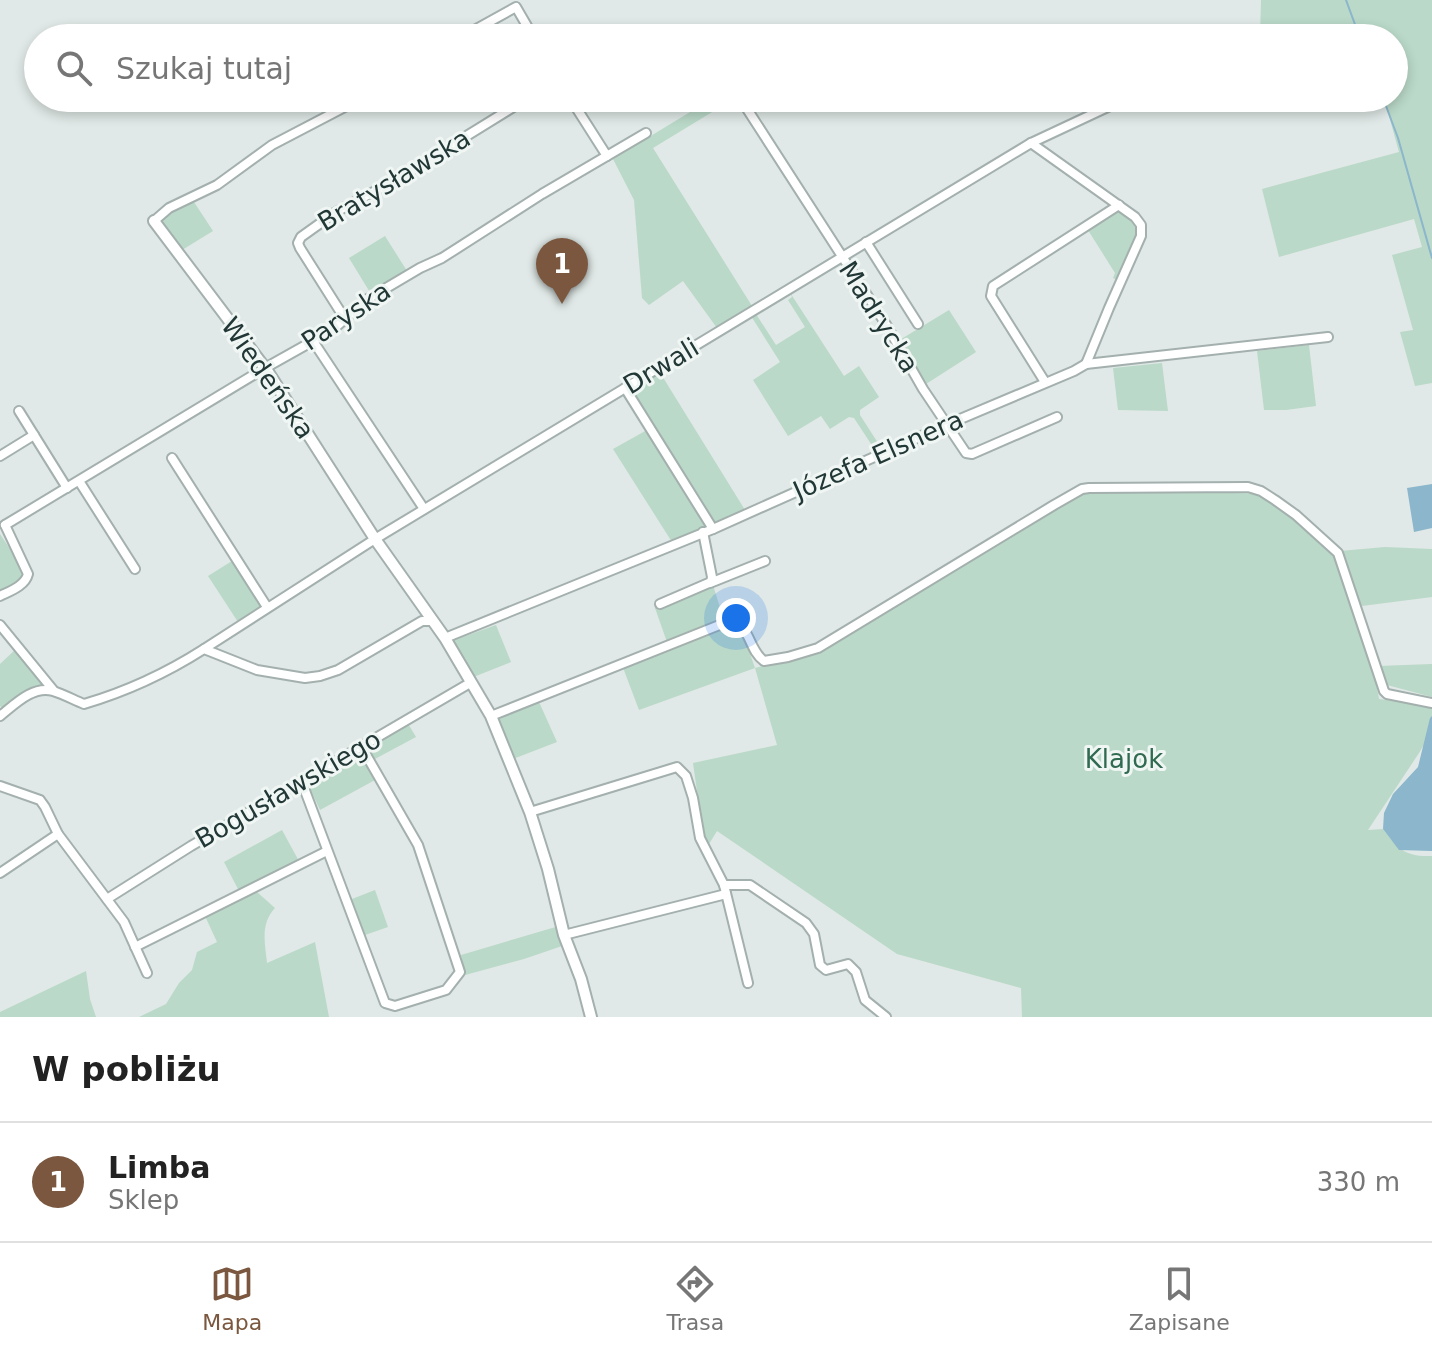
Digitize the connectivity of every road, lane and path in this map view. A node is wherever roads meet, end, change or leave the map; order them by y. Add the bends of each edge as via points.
1 (485, 24) edge
2 (526, 24) edge
3 (335, 112) edge
4 (505, 112) edge
5 (579, 112) edge
6 (749, 112) edge
7 (1097, 112) edge
8 (646, 133) dead end
9 (1031, 143) junction
10 (607, 156) junction
11 (1119, 205) junction
12 (154, 221) joint
13 (866, 242) junction
14 (841, 257) junction
15 (345, 319) junction
16 (918, 324) dead end
17 (1328, 337) dead end
18 (313, 341) junction
19 (1086, 364) junction
20 (265, 368) junction
21 (1045, 382) junction
22 (625, 388) junction
23 (19, 411) dead end
24 (1057, 417) dead end
25 (946, 425) junction
26 (34, 435) junction
27 (0, 456) edge
28 (172, 458) dead end
29 (79, 481) junction
30 (67, 488) junction
31 (424, 509) junction
32 (2, 524) edge
33 (708, 530) junction
34 (375, 539) junction
35 (765, 561) dead end
36 (135, 569) dead end
37 (709, 584) junction
38 (0, 596) edge
39 (660, 604) dead end
40 (267, 607) junction
41 (432, 621) junction
42 (0, 625) edge
43 (445, 638) junction
44 (204, 649) junction
45 (470, 683) junction
46 (54, 691) junction
47 (1432, 703) edge
48 (0, 716) edge
49 (491, 716) junction
50 (361, 746) junction
51 (301, 780) junction
52 (0, 786) edge
53 (530, 812) junction
54 (58, 834) junction
55 (327, 851) junction
56 (0, 873) edge
57 (725, 890) junction
58 (107, 899) junction
59 (564, 935) junction
60 (135, 947) junction
61 (147, 973) dead end
62 (748, 983) dead end
63 (591, 1017) edge
64 (886, 1017) edge

1 - 2 street via 516,7
3 - 12 street via 272,145
4 - 15 street, Bratysławska via 301,237 300,248
5 - 10 street
6 - 14 street, Madrycka
7 - 9 street, Drwali
8 - 10 street, Paryska
9 - 11 street
9 - 13 street, Drwali
10 - 15 street, Paryska via 366,300
11 - 19 street via 1138,220 1142,233
11 - 21 street via 993,286 991,296
12 - 20 street, Wiedeńska
13 - 14 street, Drwali
13 - 16 street
14 - 22 street, Drwali
14 - 25 street, Madrycka
15 - 18 street, Paryska
17 - 19 street, Józefa Elsnera
18 - 20 street, Paryska
18 - 31 street
19 - 21 street, Józefa Elsnera
20 - 29 street, Paryska
20 - 34 street, Wiedeńska
21 - 25 street, Józefa Elsnera
22 - 31 street, Drwali
22 - 33 street
23 - 26 street
24 - 25 street, Madrycka via 969,454
25 - 33 street, Józefa Elsnera
26 - 27 street
26 - 30 street
28 - 40 street
29 - 30 street, Paryska
29 - 36 street
30 - 32 street, Paryska
31 - 34 street, Drwali
32 - 38 street via 28,574 22,584
33 - 37 street
33 - 43 street, Józefa Elsnera
34 - 40 street, Drwali
34 - 41 street, Wiedeńska
35 - 37 street
37 - 39 street
40 - 44 street, Drwali
41 - 43 street, Wiedeńska
41 - 44 street via 422,621 338,670 305,678 257,670
42 - 46 street
43 - 45 street, Wiedeńska
44 - 46 street, Drwali via 112,696 84,704
45 - 49 street, Wiedeńska
45 - 50 street, Bogusławskiego
46 - 48 street via 28,695
47 - 49 street via 1384,691 1338,553 1268,495 1248,487 1113,488 1082,489 818,648 764,661 755,654 744,628 727,622
49 - 53 street, Wiedeńska
50 - 51 street, Bogusławskiego
50 - 55 street via 418,845 460,972 446,990 395,1006 385,1003
51 - 55 street
51 - 58 street, Bogusławskiego
52 - 54 street via 40,800
53 - 57 street via 677,767 686,776 700,838
53 - 59 street, Wiedeńska
54 - 56 street
54 - 58 street
55 - 60 street
57 - 59 street
57 - 62 street
57 - 64 street via 750,885 806,923 814,934 820,965 826,970 848,964 865,1000
58 - 60 street
59 - 63 street, Wiedeńska
60 - 61 street

